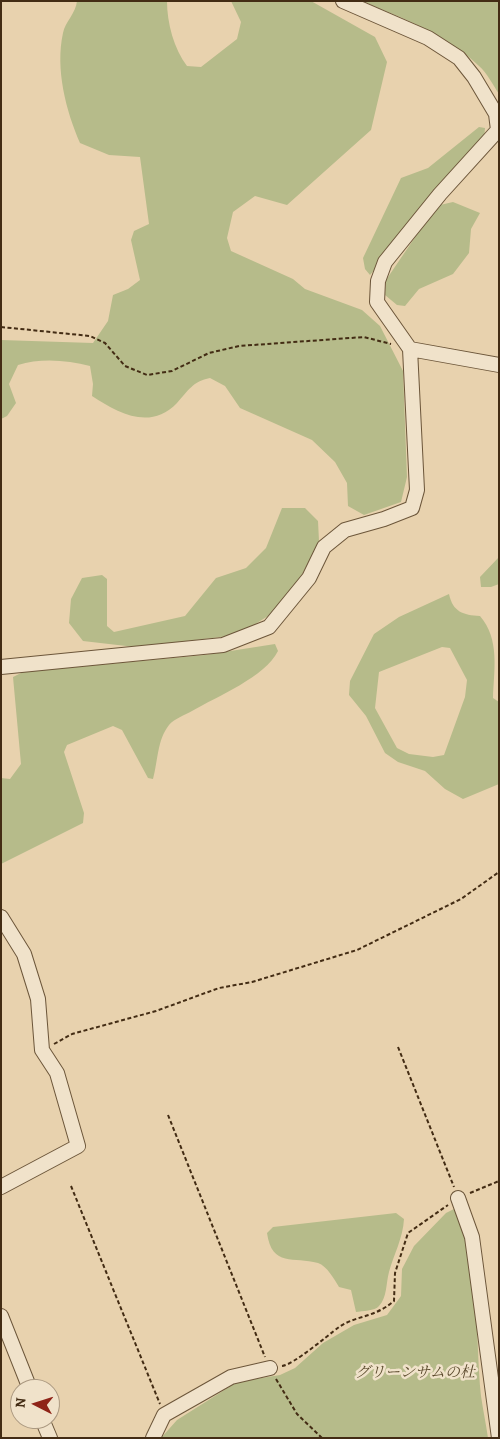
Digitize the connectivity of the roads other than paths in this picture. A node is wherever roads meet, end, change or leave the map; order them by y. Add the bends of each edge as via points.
1 (343, 1) edge
2 (410, 349) junction
3 (499, 365) edge
4 (1, 667) edge
5 (1, 917) edge
6 (1, 1187) edge
7 (458, 1198) road end
8 (1, 1316) edge
9 (270, 1368) road end
10 (26, 1379) edge
11 (153, 1438) edge
12 (499, 1438) edge

1 - 2 street via 428,38 459,58 496,114 498,130 384,262 378,281 377,302
2 - 3 street
2 - 4 street via 417,490 412,508 345,530 324,547 308,578 269,627 223,645
5 - 6 street via 24,954 38,999 42,1050 57,1073 78,1146
7 - 12 street via 472,1237
8 - 10 street
9 - 11 street via 231,1377 164,1415

